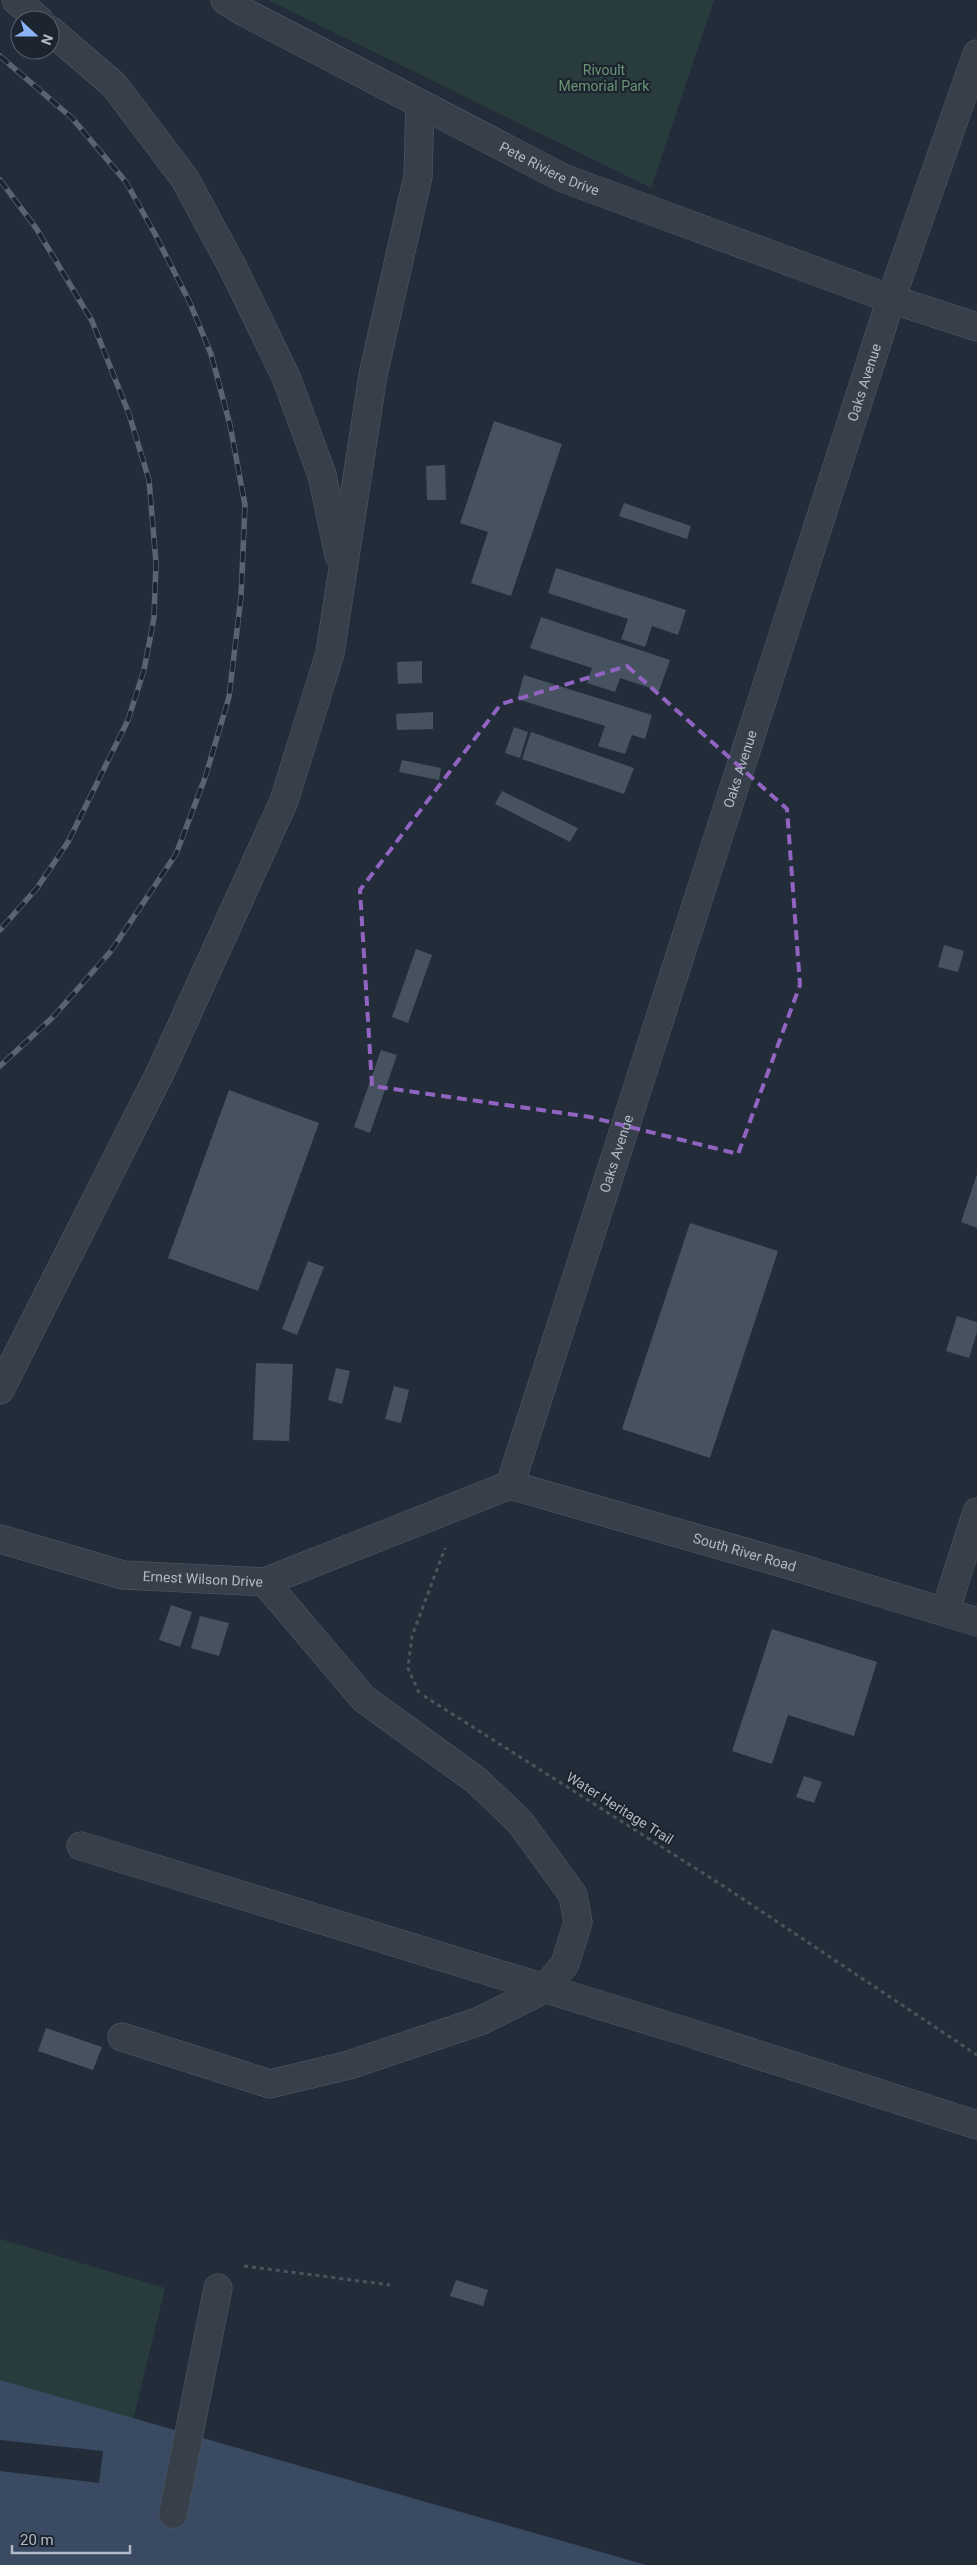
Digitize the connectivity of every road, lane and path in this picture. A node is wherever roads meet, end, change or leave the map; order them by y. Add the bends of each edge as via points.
1 (16, 0) edge
2 (225, 0) edge
3 (28, 10) edge
4 (60, 39) edge
5 (977, 54) edge
6 (420, 104) junction
7 (891, 299) junction
8 (977, 327) edge
9 (342, 571) junction
10 (0, 1390) edge
11 (510, 1485) junction
12 (464, 1504) junction
13 (977, 1512) edge
14 (0, 1539) edge
15 (265, 1582) junction
16 (944, 1612) junction
17 (977, 1622) edge
18 (81, 1846) dead end
19 (544, 1988) junction
20 (122, 2037) dead end
21 (977, 2055) edge
22 (977, 2125) edge
23 (234, 2265) dead end
24 (390, 2285) dead end
25 (218, 2288) dead end
26 (173, 2514) dead end

1 - 3 street
2 - 6 street, Pete Riviere Drive
4 - 9 street via 114,85 185,179 233,268 286,377 322,475
5 - 7 street, Oaks Avenue
6 - 7 street, Pete Riviere Drive via 562,178
6 - 9 street via 418,176 373,375
7 - 8 street, Pete Riviere Drive
7 - 11 street, Oaks Avenue
9 - 10 street via 330,653 284,801 161,1071
11 - 12 street, Ernest Wilson Drive
11 - 16 street, South River Road
12 - 15 street, Ernest Wilson Drive
12 - 21 path, Water Heritage Trail via 412,1636 408,1668 417,1692 728,1888
13 - 16 street
14 - 15 street, Ernest Wilson Drive via 123,1574
15 - 19 street via 364,1699 476,1780 520,1822 573,1895 578,1922 573,1939 565,1964
16 - 17 street, South River Road
18 - 19 street
19 - 20 street via 480,2021 349,2065 270,2084
19 - 22 street
23 - 24 path
25 - 26 street

